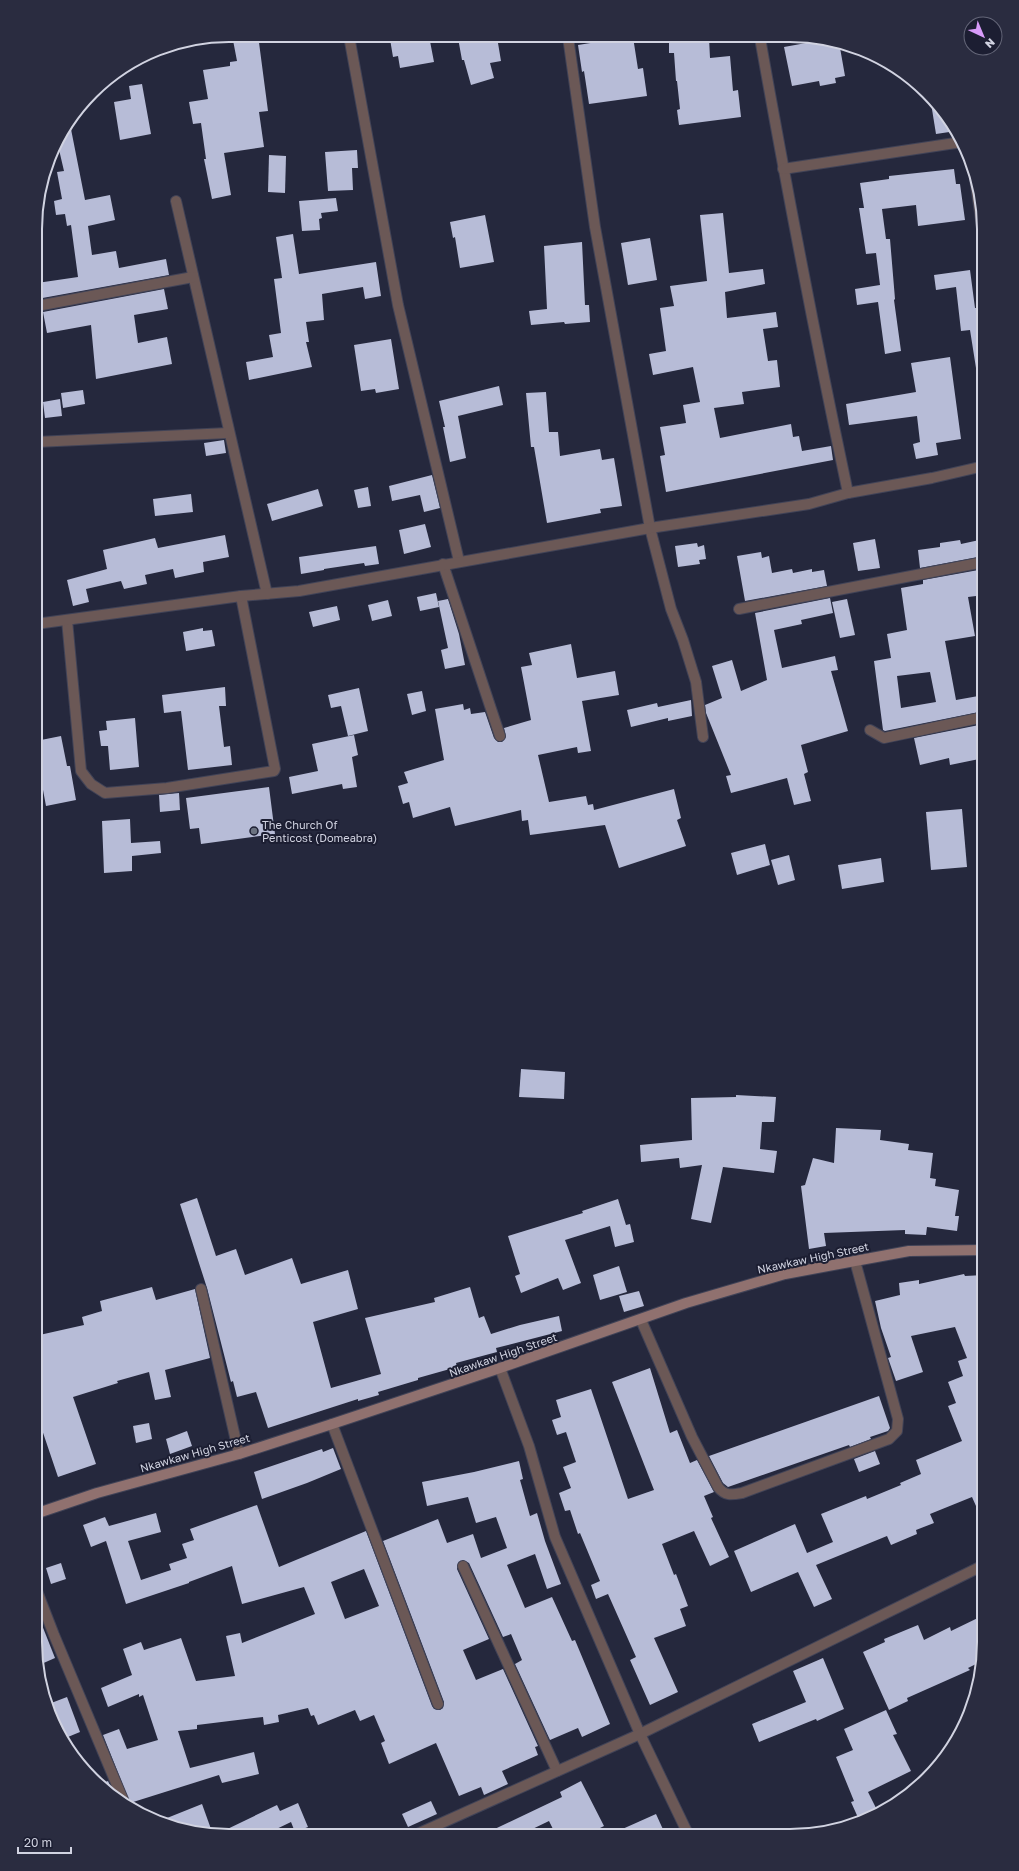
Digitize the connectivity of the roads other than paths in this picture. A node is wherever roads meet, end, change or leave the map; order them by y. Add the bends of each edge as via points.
1 (350, 42) edge
2 (569, 42) edge
3 (761, 42) edge
4 (956, 143) edge
5 (783, 168) junction
6 (176, 202) dead end
7 (193, 277) junction
8 (42, 305) edge
9 (228, 433) junction
10 (42, 442) edge
11 (977, 468) edge
12 (848, 493) junction
13 (650, 528) junction
14 (459, 561) junction
15 (977, 563) edge
16 (443, 564) junction
17 (267, 594) junction
18 (241, 596) junction
19 (739, 609) dead end
20 (67, 620) junction
21 (42, 623) edge
22 (977, 718) edge
23 (870, 730) dead end
24 (500, 736) dead end
25 (702, 737) dead end
26 (977, 1250) edge
27 (854, 1261) junction
28 (201, 1288) dead end
29 (641, 1320) junction
30 (500, 1368) junction
31 (332, 1424) junction
32 (239, 1454) junction
33 (42, 1512) edge
34 (463, 1566) dead end
35 (977, 1569) edge
36 (42, 1604) edge
37 (438, 1704) dead end
38 (640, 1734) junction
39 (557, 1771) junction
40 (121, 1794) edge
41 (428, 1829) edge
42 (686, 1829) edge

1 - 14 street via 398,305
2 - 13 street via 595,227
3 - 5 street
4 - 5 street
5 - 12 street
6 - 7 street
7 - 8 street
7 - 9 street
9 - 10 street
9 - 17 street
11 - 12 street
12 - 13 street via 809,504
13 - 14 street
13 - 25 street via 671,609 696,682
14 - 16 street
15 - 19 street
16 - 17 street via 299,591
16 - 24 street
17 - 18 street
18 - 20 street
18 - 20 street via 275,769 167,788 105,793 91,784 81,771
20 - 21 street
22 - 23 street via 884,738
26 - 27 main road, Nkawkaw High Street via 909,1251
27 - 29 main road, Nkawkaw High Street via 785,1274 686,1303
27 - 29 street via 898,1419 897,1431 889,1439 742,1493 730,1496 718,1487 692,1437
28 - 32 street
29 - 30 main road, Nkawkaw High Street
30 - 31 main road, Nkawkaw High Street
30 - 38 street via 529,1446 555,1537
31 - 32 main road, Nkawkaw High Street
31 - 37 street
32 - 33 main road, Nkawkaw High Street
34 - 39 street
35 - 38 street
36 - 40 street
38 - 39 street
38 - 42 street
39 - 41 street

